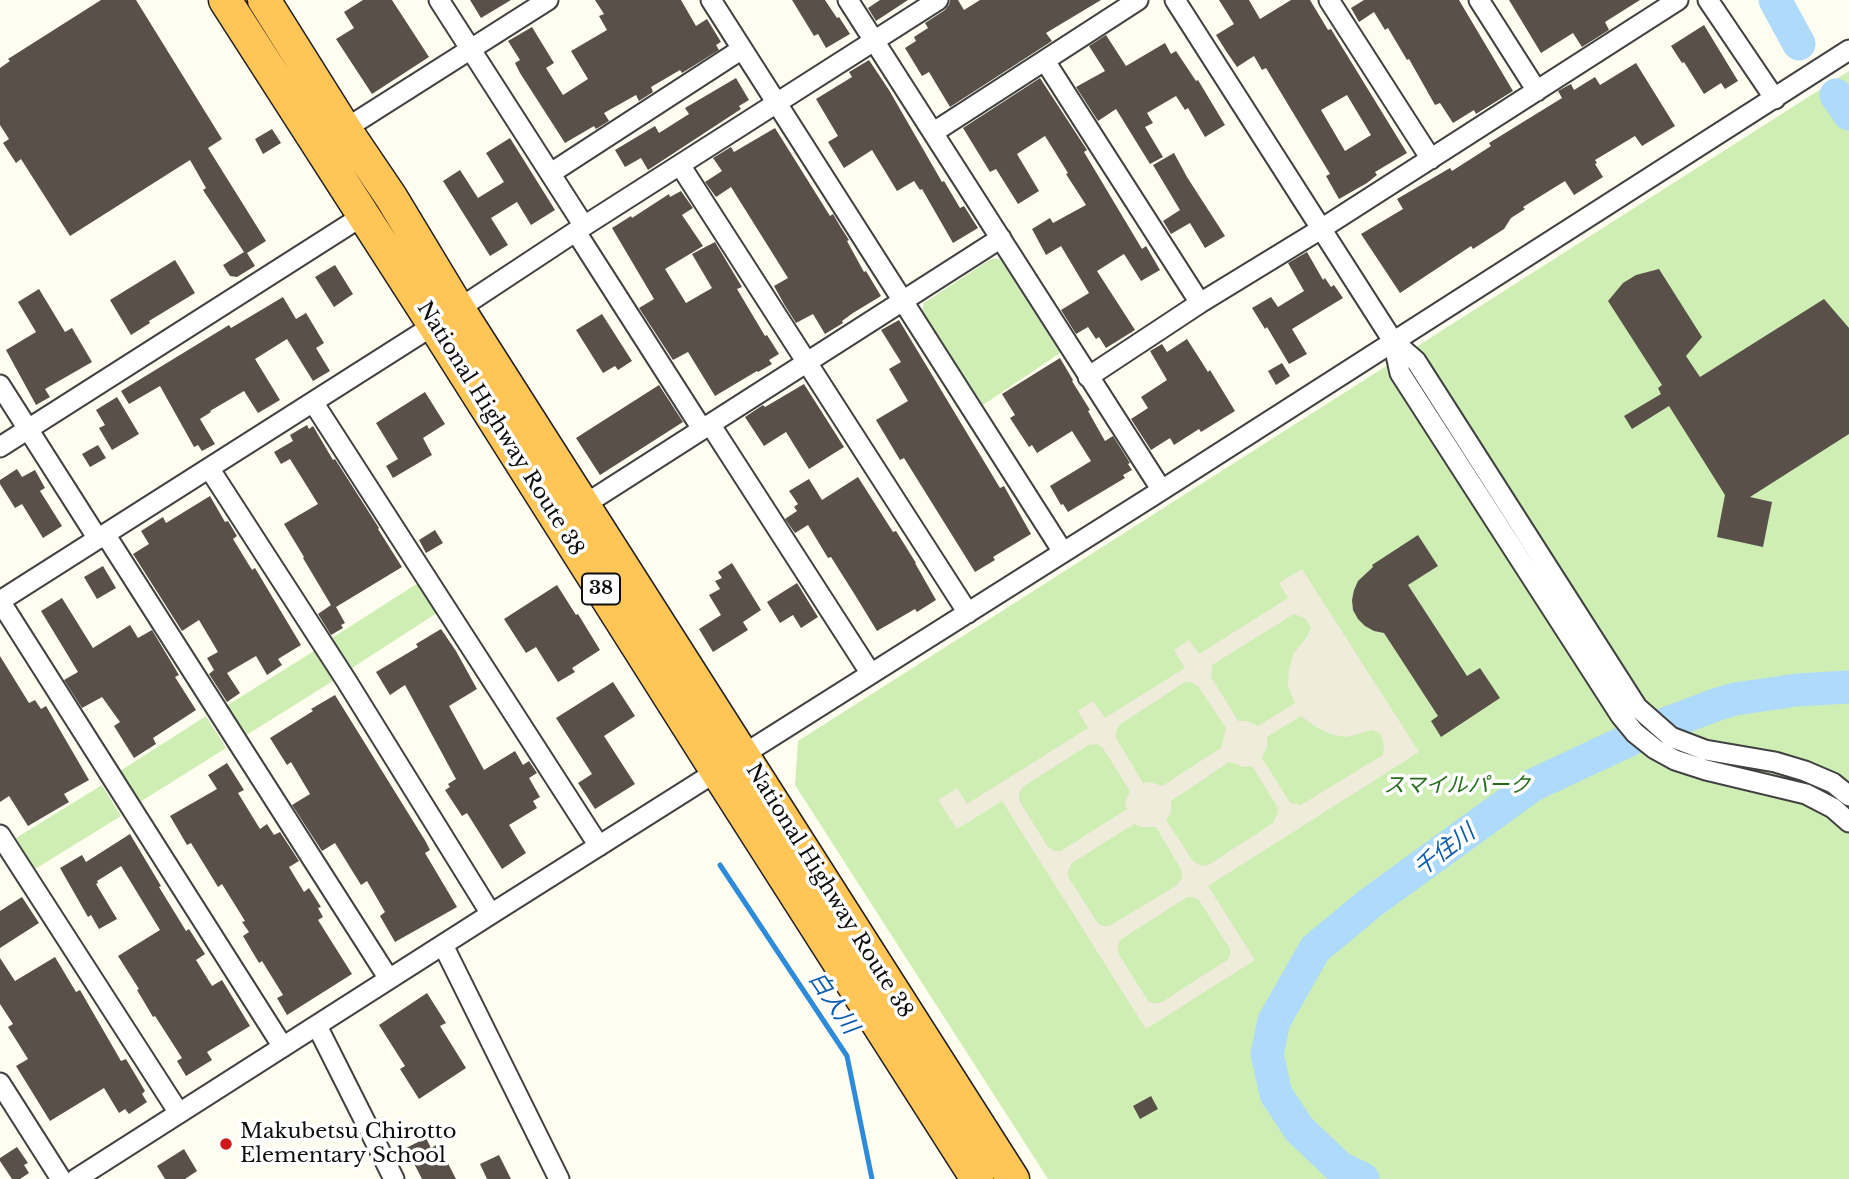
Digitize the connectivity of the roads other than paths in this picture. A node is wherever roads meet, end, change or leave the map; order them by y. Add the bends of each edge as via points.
1 (225, 0) edge
2 (264, 0) edge
3 (439, 0) edge
4 (548, 0) edge
5 (711, 0) edge
6 (848, 0) edge
7 (938, 0) edge
8 (1138, 0) edge
9 (1175, 0) edge
10 (1329, 0) edge
11 (1479, 0) edge
12 (1678, 0) edge
13 (1708, 0) edge
14 (875, 41) junction
15 (471, 48) junction
16 (742, 49) junction
17 (1849, 50) edge
18 (1045, 61) junction
19 (1536, 91) junction
20 (1775, 99) junction
21 (776, 103) junction
22 (345, 129) junction
23 (934, 132) junction
24 (1431, 159) junction
25 (680, 165) junction
26 (551, 173) junction
27 (364, 215) junction
28 (580, 229) junction
29 (1321, 229) junction
30 (1001, 238) junction
31 (903, 300) junction
32 (1200, 303) junction
33 (446, 316) junction
34 (1393, 341) junction
35 (807, 363) junction
36 (1088, 377) junction
37 (0, 385) edge
38 (313, 401) junction
39 (706, 426) junction
40 (28, 429) junction
41 (0, 447) edge
42 (209, 468) junction
43 (1161, 489) junction
44 (584, 505) junction
45 (102, 537) junction
46 (1063, 552) junction
47 (0, 601) edge
48 (968, 613) junction
49 (871, 674) junction
50 (1629, 711) junction
51 (743, 756) junction
52 (717, 772) junction
53 (1849, 796) edge
54 (1849, 822) edge
55 (0, 835) edge
56 (599, 846) junction
57 (491, 914) junction
58 (443, 945) junction
59 (389, 979) junction
60 (317, 1026) junction
61 (284, 1047) junction
62 (0, 1083) edge
63 (179, 1113) junction
64 (61, 1179) edge
65 (76, 1179) edge
66 (394, 1179) edge
67 (559, 1179) edge
68 (977, 1179) edge
69 (1013, 1179) edge

1 - 27 highway, National Highway Route 38 / 38
2 - 22 highway, National Highway Route 38 / 38
3 - 15 street
4 - 15 street
5 - 16 street
6 - 14 street
7 - 14 street
8 - 18 street
9 - 29 street
10 - 24 street
11 - 19 street
12 - 19 street
13 - 20 street
14 - 21 street
14 - 23 street
15 - 22 street
15 - 26 street
16 - 21 street
16 - 26 street
17 - 20 street
18 - 23 street
18 - 32 street
19 - 24 street
20 - 34 street
21 - 25 street
21 - 31 street
22 - 33 highway, National Highway Route 38 / 38 via 391,197
23 - 30 street
24 - 29 street
25 - 28 street
25 - 35 street
26 - 28 street
27 - 33 highway, National Highway Route 38 / 38
27 - 40 street
28 - 33 street
28 - 39 street
29 - 32 street
29 - 34 street
30 - 31 street
30 - 36 street
31 - 35 street
31 - 46 street
32 - 36 street
33 - 38 street
33 - 44 highway, National Highway Route 38 / 38
33 - 52 highway, National Highway Route 38 / 38
34 - 43 street
34 - 50 street via 1416,361
35 - 39 street
35 - 48 street
36 - 43 street
37 - 40 street
38 - 42 street
38 - 56 street
39 - 44 street
39 - 49 street
40 - 41 street
40 - 45 street
42 - 45 street
42 - 57 street
43 - 46 street
44 - 51 highway, National Highway Route 38 / 38
45 - 47 street
45 - 59 street
46 - 48 street
47 - 61 street
48 - 49 street
49 - 51 street
50 - 53 street via 1671,737 1705,750 1805,771
50 - 54 street via 1635,733 1675,761 1806,794
51 - 52 street
51 - 69 highway, National Highway Route 38 / 38
52 - 56 street
52 - 68 highway, National Highway Route 38 / 38
55 - 63 street
56 - 57 street
57 - 58 street
58 - 59 street
58 - 67 street
59 - 60 street
60 - 61 street
60 - 66 street
61 - 63 street
62 - 64 street
63 - 65 street

